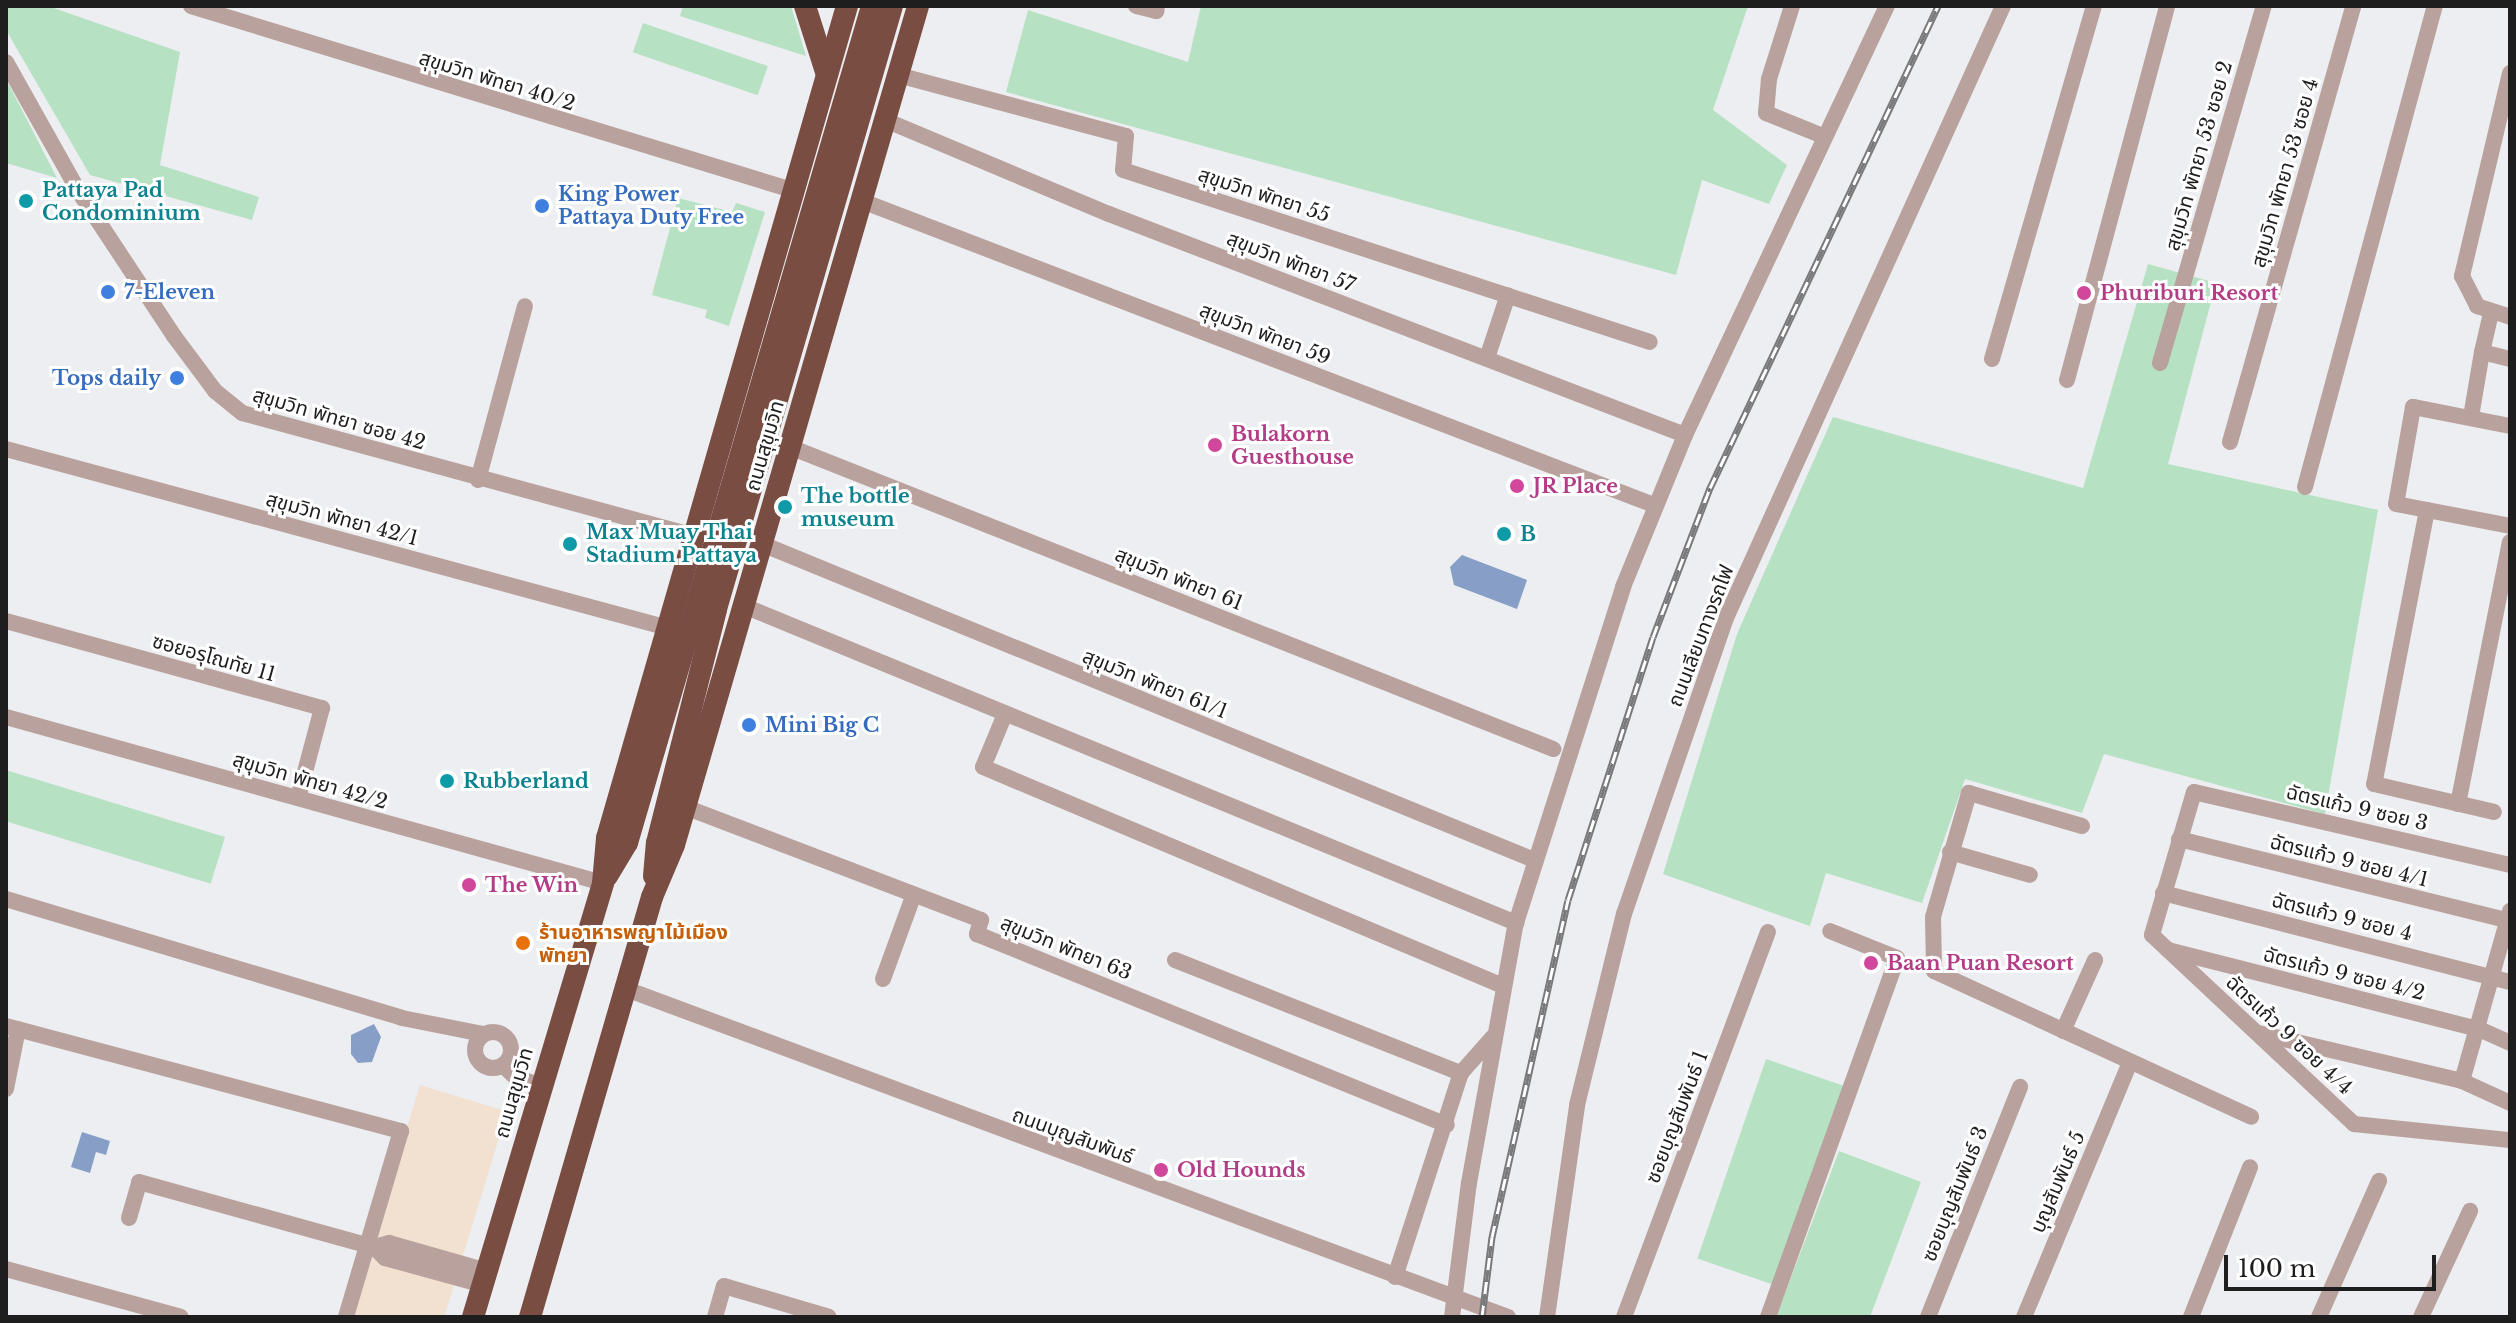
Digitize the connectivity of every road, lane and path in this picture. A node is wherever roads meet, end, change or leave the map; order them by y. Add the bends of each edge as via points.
1 (191, 6) edge
2 (805, 6) edge
3 (847, 6) edge
4 (872, 6) edge
5 (892, 6) edge
6 (918, 6) edge
7 (1136, 6) edge
8 (1157, 6) edge
9 (1792, 6) edge
10 (1887, 6) edge
11 (2003, 6) edge
12 (2094, 6) edge
13 (2167, 6) edge
14 (2264, 6) edge
15 (2353, 6) edge
16 (2435, 6) edge
17 (6, 62) edge
18 (2510, 73) edge
19 (827, 75) junction
20 (898, 75) junction
21 (885, 120) junction
22 (1823, 136) junction
23 (792, 190) junction
24 (862, 201) junction
25 (1508, 295) junction
26 (525, 306) dead end
27 (2491, 313) junction
28 (2510, 317) edge
29 (1650, 342) dead end
30 (2482, 352) junction
31 (1487, 358) junction
32 (1992, 359) dead end
33 (2510, 359) edge
34 (2160, 363) dead end
35 (2067, 380) dead end
36 (2471, 417) junction
37 (2510, 426) edge
38 (1685, 435) junction
39 (2230, 442) dead end
40 (790, 447) junction
41 (6, 449) edge
42 (478, 480) junction
43 (2305, 487) dead end
44 (1654, 505) junction
45 (2427, 510) junction
46 (2510, 526) edge
47 (696, 536) junction
48 (2510, 542) edge
49 (762, 544) junction
50 (744, 606) junction
51 (6, 621) edge
52 (668, 628) junction
53 (1005, 714) junction
54 (6, 717) edge
55 (1553, 749) dead end
56 (298, 798) junction
57 (2458, 804) junction
58 (685, 807) junction
59 (2494, 812) dead end
60 (2082, 826) dead end
61 (2179, 839) junction
62 (1950, 852) junction
63 (1534, 860) junction
64 (2510, 865) edge
65 (2030, 875) dead end
66 (603, 883) junction
67 (2163, 893) junction
68 (914, 894) junction
69 (652, 897) junction
70 (6, 899) edge
71 (2509, 917) edge
72 (1516, 923) junction
73 (1830, 931) dead end
74 (1768, 932) dead end
75 (2166, 950) junction
76 (1175, 960) dead end
77 (2095, 960) dead end
78 (2492, 976) junction
79 (883, 979) dead end
80 (2510, 982) edge
81 (1503, 986) junction
82 (626, 989) junction
83 (12, 1027) edge
84 (2479, 1029) junction
85 (2063, 1031) junction
86 (2258, 1033) junction
87 (1493, 1036) junction
88 (478, 1042) junction
89 (2510, 1043) edge
90 (2130, 1062) junction
91 (503, 1065) junction
92 (1461, 1073) junction
93 (2462, 1081) junction
94 (540, 1085) junction
95 (2020, 1087) dead end
96 (6, 1089) edge
97 (2510, 1103) edge
98 (2251, 1117) dead end
99 (1447, 1125) junction
100 (2510, 1140) edge
101 (2250, 1167) dead end
102 (2379, 1181) dead end
103 (2470, 1211) dead end
104 (129, 1218) dead end
105 (370, 1246) junction
106 (6, 1269) edge
107 (1395, 1277) junction
108 (485, 1278) junction
109 (1454, 1298) junction
110 (181, 1317) edge
111 (346, 1317) edge
112 (473, 1317) edge
113 (530, 1317) edge
114 (715, 1317) edge
115 (829, 1317) edge
116 (1452, 1317) edge
117 (1508, 1317) edge
118 (1547, 1317) edge
119 (1624, 1317) edge
120 (1768, 1317) edge
121 (1928, 1317) edge
122 (2024, 1317) edge
123 (2191, 1317) edge
124 (2319, 1317) edge
125 (2421, 1317) edge

1 - 23 street, สุขุมวิท พัทยา 40/2
2 - 19 highway
3 - 19 highway, ถนนสุขุมวิท
4 - 66 highway, ถนนสุขุมวิท via 627,843
5 - 69 highway, ถนนสุขุมวิท via 716,609 657,843
6 - 20 highway, ถนนสุขุมวิท
7 - 8 street via 1156,11
9 - 22 street via 1769,79 1766,113
10 - 22 street
11 - 118 street, ถนนเลียบทางรถไฟ via 1726,618 1624,914 1577,1105
12 - 32 street
13 - 35 street
14 - 34 street, สุขุมวิท พัทยา 53 ซอย 2
15 - 39 street, สุขุมวิท พัทยา 53 ซอย 4
16 - 43 street
17 - 42 street, สุขุมวิท พัทยา ซอย 42 via 79,192 220,397 242,413
18 - 27 street via 2463,261 2468,292 2477,306
19 - 23 highway, ถนนสุขุมวิท
20 - 21 highway, ถนนสุขุมวิท
20 - 25 street, สุขุมวิท พัทยา 55 via 1126,136 1123,170
21 - 24 highway, ถนนสุขุมวิท
21 - 31 street, สุขุมวิท พัทยา 57 via 1109,214
22 - 38 street
23 - 47 highway, ถนนสุขุมวิท
24 - 40 highway, ถนนสุขุมวิท
24 - 44 street, สุขุมวิท พัทยา 59
25 - 29 street, สุขุมวิท พัทยา 55
25 - 31 street
26 - 42 street
27 - 28 street
27 - 30 street
30 - 33 street
30 - 36 street
31 - 38 street, สุขุมวิท พัทยา 57
36 - 37 street
36 - 45 street via 2413,407 2396,504
38 - 44 street
40 - 49 highway, ถนนสุขุมวิท
40 - 55 street, สุขุมวิท พัทยา 61
41 - 52 street, สุขุมวิท พัทยา 42/1
42 - 47 street, สุขุมวิท พัทยา ซอย 42
44 - 63 street
45 - 46 street
45 - 57 street via 2374,784
47 - 52 highway, ถนนสุขุมวิท
48 - 57 street
49 - 50 highway, ถนนสุขุมวิท
49 - 63 street, สุขุมวิท พัทยา 61/1
50 - 53 street
50 - 58 highway, ถนนสุขุมวิท
51 - 56 street, ซอยอรุโณทัย 11 via 322,708
52 - 66 highway, ถนนสุขุมวิท via 607,838
53 - 72 street
53 - 81 street via 983,767
54 - 56 street, สุขุมวิท พัทยา 42/2
56 - 66 street, สุขุมวิท พัทยา 42/2
57 - 59 street
58 - 68 street, สุขุมวิท พัทยา 63
58 - 69 highway, ถนนสุขุมวิท
60 - 62 street via 1969,793
61 - 64 street, ฉัตรแก้ว 9 ซอย 3 via 2194,792
61 - 67 street
61 - 71 street, ฉัตรแก้ว 9 ซอย 4/1
62 - 65 street
62 - 85 street via 1933,917 1934,971
63 - 72 street
66 - 94 highway, ถนนสุขุมวิท
67 - 75 street, ฉัตรแก้ว 9 ซอย 4/4 via 2152,935
67 - 78 street, ฉัตรแก้ว 9 ซอย 4
68 - 79 street
68 - 99 street, สุขุมวิท พัทยา 63 via 981,920 977,934
69 - 82 highway, ถนนสุขุมวิท
70 - 88 street via 402,1018 454,1027
71 - 78 street
72 - 81 street
73 - 120 street via 1897,958
74 - 119 street, ซอยบุญสัมพันธ์ 1
75 - 84 street, ฉัตรแก้ว 9 ซอย 4/2
75 - 86 street, ฉัตรแก้ว 9 ซอย 4/4
76 - 92 street
77 - 85 street
78 - 80 street, ฉัตรแก้ว 9 ซอย 4
78 - 84 street
81 - 87 street
82 - 107 street, ถนนบุญสัมพันธ์
82 - 113 highway, ถนนสุขุมวิท
83 - 96 street
83 - 105 street via 401,1131
84 - 89 street, ฉัตรแก้ว 9 ซอย 4/2
84 - 93 street
85 - 90 street
86 - 93 street
86 - 100 street, ฉัตรแก้ว 9 ซอย 4/4 via 2354,1124
87 - 92 street
87 - 109 street
88 - 91 street via 481,1064
88 - 91 street via 495,1031 506,1037 511,1049
90 - 98 street
90 - 122 street, บุญสัมพันธ์ 5
91 - 94 street via 516,1078
92 - 99 street
93 - 97 street
94 - 108 highway, ถนนสุขุมวิท
95 - 121 street, ซอยบุญสัมพันธ์ 3
99 - 107 street
101 - 123 street
102 - 124 street
103 - 125 street
104 - 105 street via 139,1182
105 - 108 street via 385,1258
105 - 111 street
106 - 110 street
107 - 109 street, ถนนบุญสัมพันธ์
108 - 112 highway, ถนนสุขุมวิท
109 - 116 street
109 - 117 street, ถนนบุญสัมพันธ์
114 - 115 street via 724,1286

